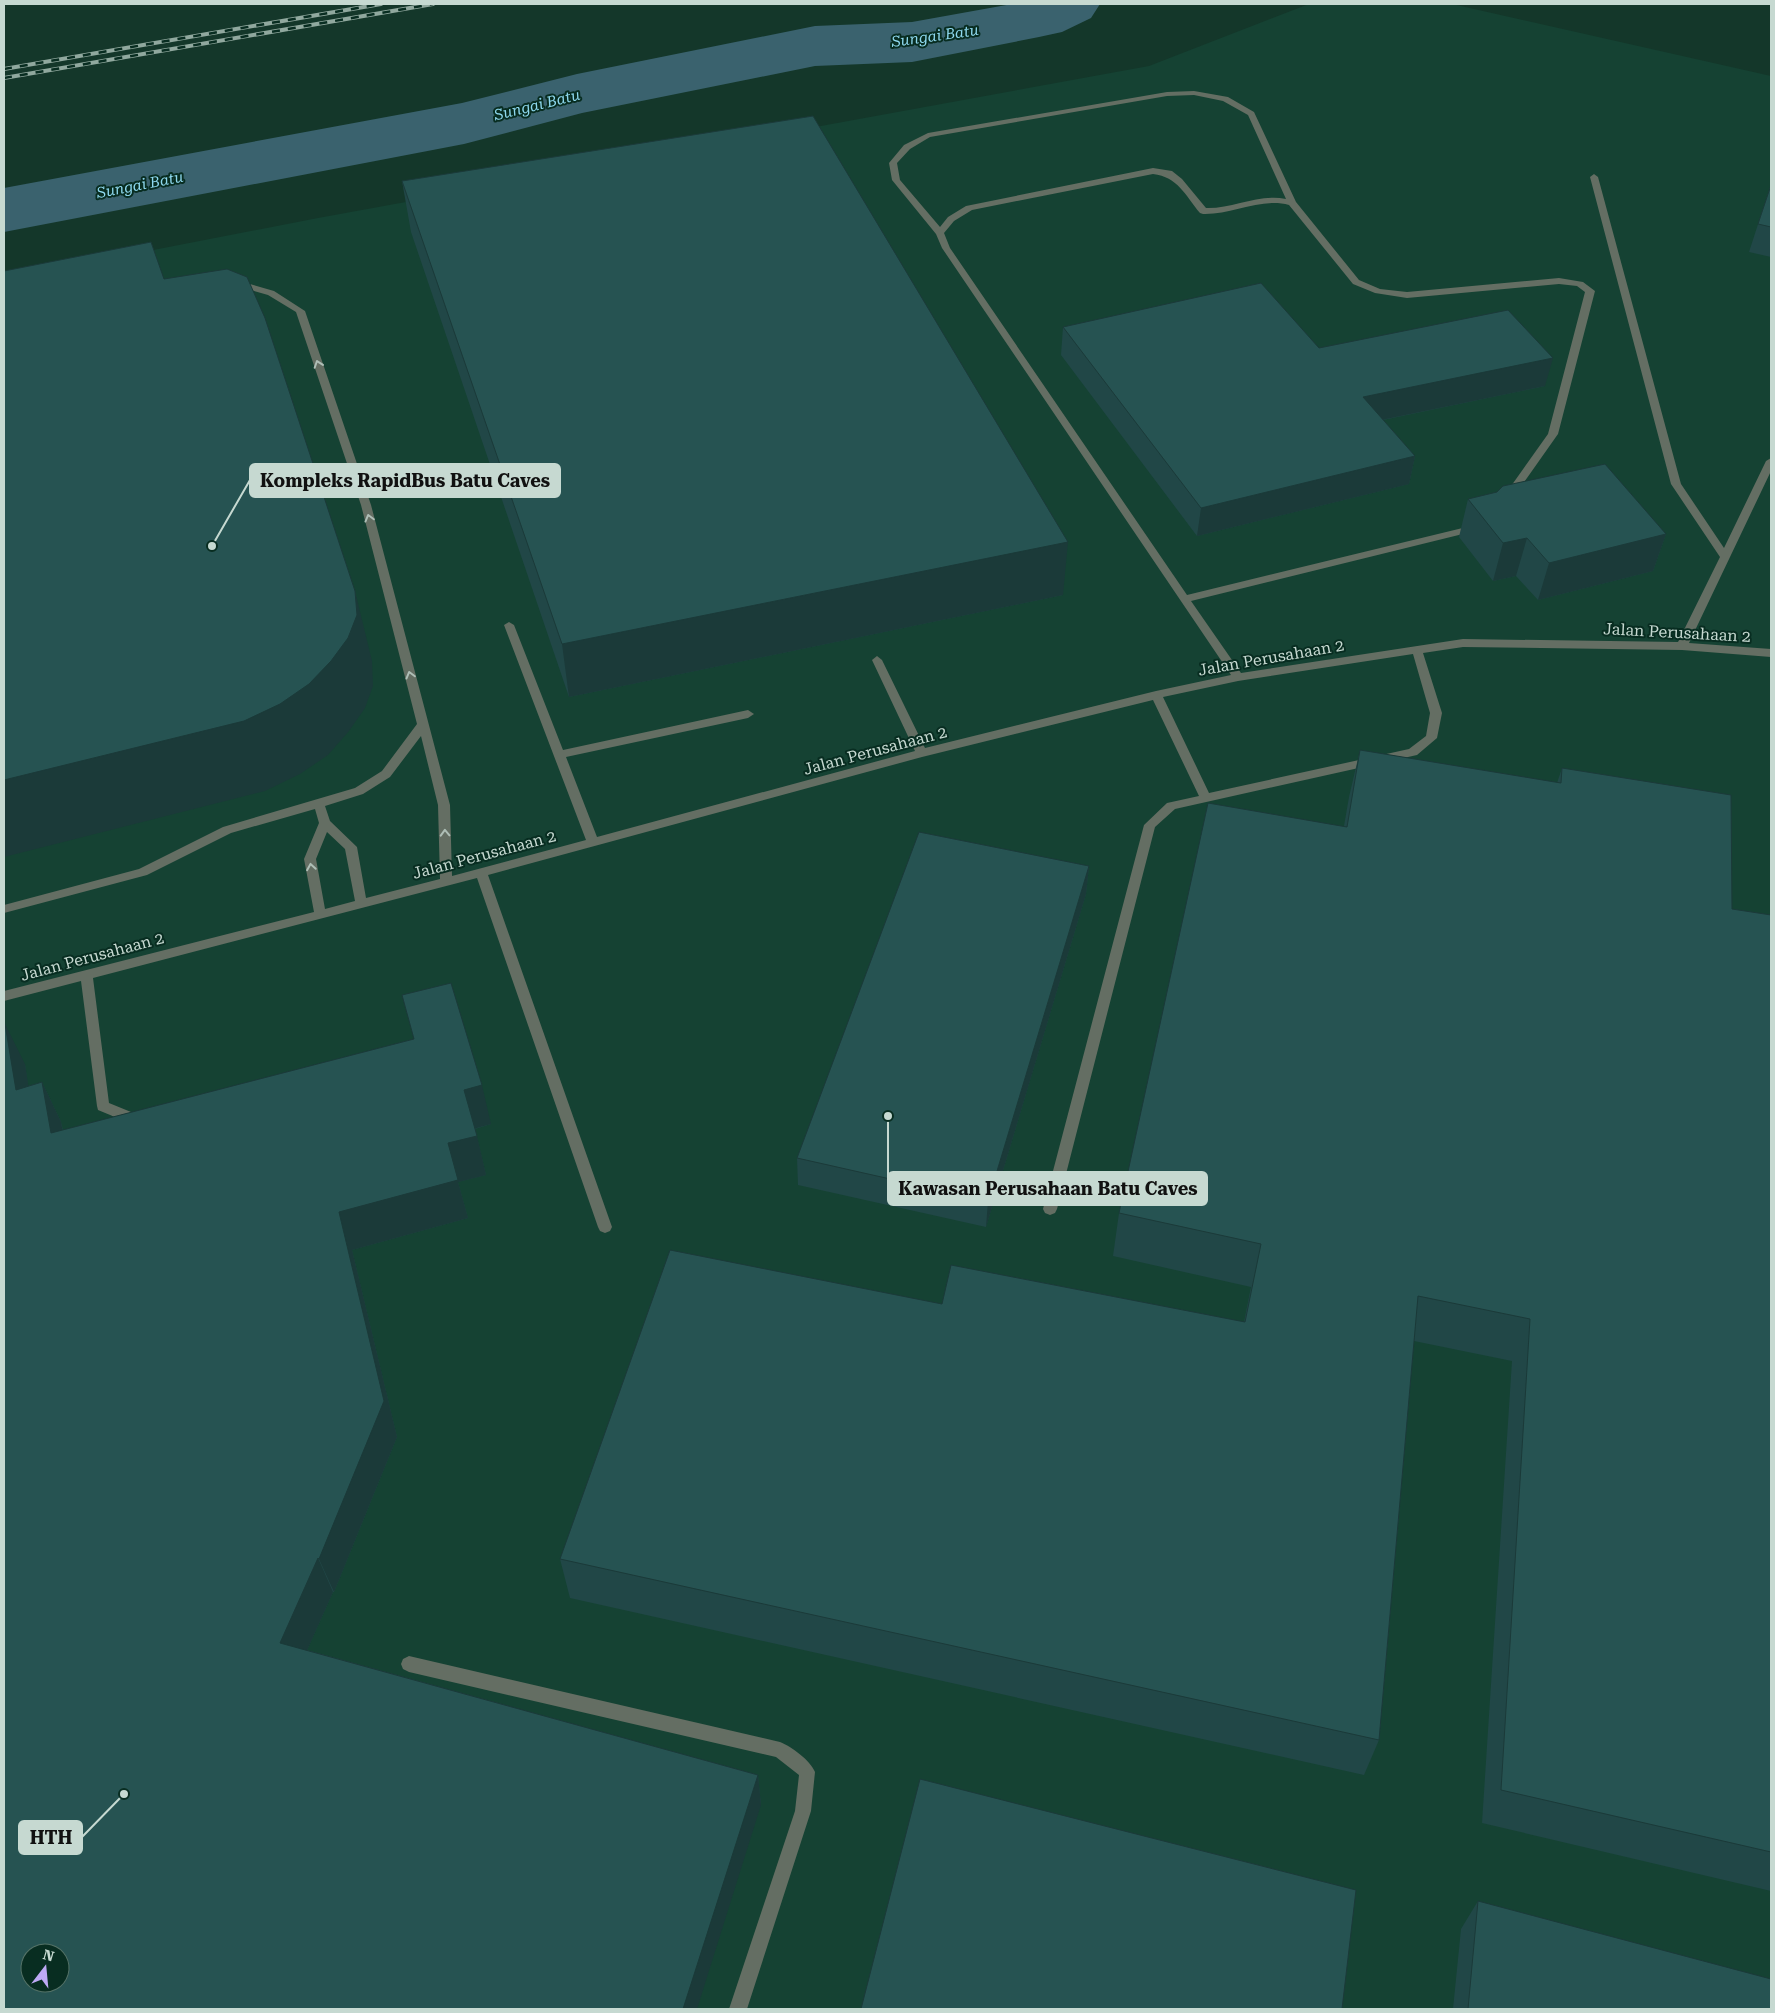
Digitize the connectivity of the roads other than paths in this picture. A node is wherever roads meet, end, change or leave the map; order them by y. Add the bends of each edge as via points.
1 (1594, 177) dead end
2 (1292, 203) junction
3 (940, 233) junction
4 (229, 283) edge
5 (1771, 461) edge
6 (1502, 504) edge
7 (1483, 526) edge
8 (1725, 558) junction
9 (1184, 599) junction
10 (509, 625) dead end
11 (1682, 646) junction
12 (1417, 650) junction
13 (1771, 653) edge
14 (877, 660) dead end
15 (1238, 677) junction
16 (1156, 695) junction
17 (748, 714) dead end
18 (423, 725) junction
19 (922, 754) junction
20 (559, 755) junction
21 (1206, 798) junction
22 (319, 804) junction
23 (325, 823) junction
24 (593, 842) junction
25 (482, 872) junction
26 (446, 882) junction
27 (361, 903) junction
28 (4, 909) edge
29 (320, 913) junction
30 (86, 974) junction
31 (4, 996) edge
32 (148, 1114) edge
33 (1050, 1209) dead end
34 (605, 1227) dead end
35 (409, 1664) dead end
36 (738, 2009) edge

1 - 8 street via 1676,484
2 - 3 street via 1274,201 1216,213 1203,211 1180,180 1169,173 1153,171 969,208 951,219
2 - 3 street via 1251,114 1225,98 1194,93 1167,94 928,135 907,147 893,163 896,180
2 - 6 street via 1356,282 1378,291 1407,295 1558,280 1580,284 1590,291 1553,434
3 - 9 street via 946,248
18 -> 4 street via 366,505 300,311 271,293
5 - 8 street
7 - 9 street
8 - 11 street
9 - 15 street
10 - 20 street
11 - 12 street, Jalan Perusahaan 2 via 1463,643
11 - 13 street, Jalan Perusahaan 2
12 - 15 street, Jalan Perusahaan 2
12 - 21 street via 1436,713 1431,738 1413,752
14 - 19 street
15 - 16 street, Jalan Perusahaan 2
16 - 19 street, Jalan Perusahaan 2
16 - 21 street
17 - 20 street
18 - 22 street via 386,774 359,791
26 -> 18 street via 444,806
19 - 24 street, Jalan Perusahaan 2
20 - 24 street
21 - 33 street via 1170,806 1150,825
22 - 23 street
22 - 28 street via 227,830 143,872
23 - 27 street via 351,847
29 -> 23 street via 310,860
24 - 25 street, Jalan Perusahaan 2
25 - 26 street, Jalan Perusahaan 2
25 - 34 street
26 - 27 street, Jalan Perusahaan 2
27 - 29 street, Jalan Perusahaan 2
29 - 30 street, Jalan Perusahaan 2
30 - 31 street, Jalan Perusahaan 2
30 - 32 street via 103,1106 130,1117
35 - 36 street via 780,1750 807,1772 803,1811

